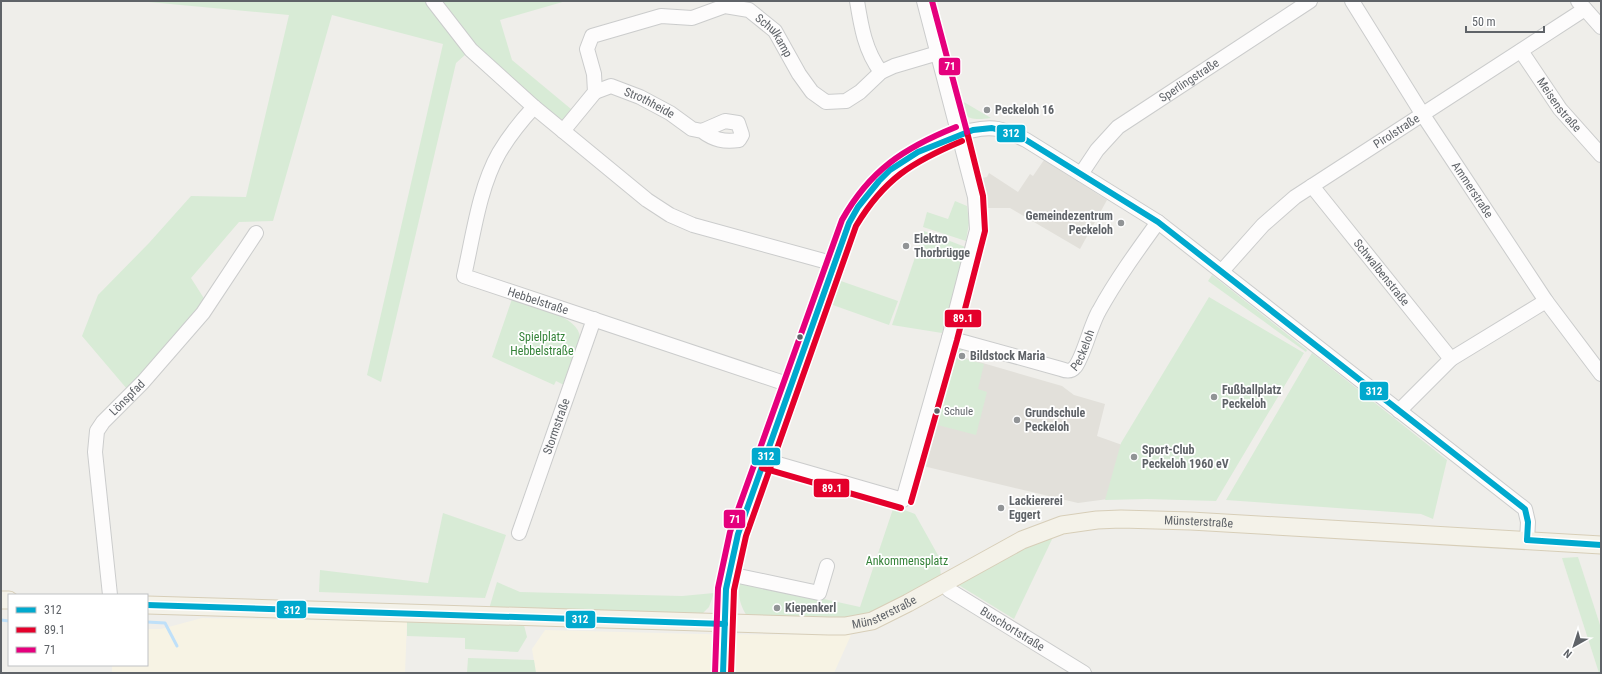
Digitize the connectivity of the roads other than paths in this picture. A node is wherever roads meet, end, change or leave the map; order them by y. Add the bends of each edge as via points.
1 (433, 1) edge
2 (857, 1) edge
3 (924, 1) edge
4 (1310, 1) edge
5 (1352, 1) edge
6 (1582, 5) edge
7 (1601, 27) edge
8 (1521, 51) junction
9 (938, 53) junction
10 (881, 72) junction
11 (594, 92) junction
12 (534, 107) junction
13 (1423, 115) junction
14 (563, 131) junction
15 (702, 131) dead end
16 (959, 134) junction
17 (1601, 155) edge
18 (1081, 174) junction
19 (1312, 186) junction
20 (1158, 222) junction
21 (256, 233) dead end
22 (835, 264) junction
23 (1222, 271) junction
24 (1546, 300) junction
25 (594, 319) junction
26 (949, 338) junction
27 (1451, 359) junction
28 (1600, 372) edge
29 (790, 385) junction
30 (1399, 411) junction
31 (764, 460) junction
32 (519, 533) dead end
33 (1527, 540) junction
34 (1601, 545) edge
35 (827, 566) dead end
36 (729, 574) junction
37 (946, 582) junction
38 (110, 594) edge
39 (148, 605) edge
40 (726, 624) junction
41 (723, 673) edge
42 (1084, 673) edge

1 - 12 street via 471,50
2 - 10 street via 862,33
3 - 9 street
4 - 18 street, Sperlingstraße via 1118,127 1097,150
5 - 13 street, Ammerstraße
6 - 7 street
6 - 8 street, Pirolstraße
8 - 13 street, Pirolstraße
8 - 17 street, Meisenstraße via 1560,109
9 - 10 street, Schulkamp
9 - 16 street
10 - 11 street, Schulkamp via 860,92 846,101 826,102 812,92 774,31 749,10 725,6 692,18 661,16 592,36 587,49 594,74
11 - 14 street
11 - 15 street, Strothheide via 611,86 640,97 670,113 692,129
12 - 14 street
12 - 25 street, Hebbelstraße via 498,154 483,192 464,276
13 - 19 street, Pirolstraße
13 - 24 street, Ammerstraße
14 - 22 street via 670,215 692,225
16 - 18 street via 986,128 1010,132
16 - 22 street via 901,161 882,176 857,208
16 - 26 street via 976,196 976,230
18 - 20 street
19 - 23 street, Pirolstraße via 1294,197 1263,225
19 - 27 street, Schwalbenstraße
20 - 23 street
20 - 26 street, Peckeloh via 1098,312 1078,362 1072,370 1061,370
21 - 38 street, Lönspfad via 203,313 143,382 102,422 98,430 94,452
22 - 29 street
23 - 30 street
24 - 27 street
24 - 28 street, Ammerstraße
25 - 29 street, Hebbelstraße
25 - 32 street, Stormstraße
26 - 31 street via 903,500
27 - 30 street
29 - 31 street
30 - 33 street via 1525,509 1528,522
31 - 36 street via 738,534
33 - 34 main road, Münsterstraße
33 - 37 main road, Münsterstraße via 1121,518 1062,525 1046,530 1022,540
35 - 36 street via 819,593
36 - 40 street via 726,589
37 - 40 main road, Münsterstraße via 883,616 857,624 813,627
37 - 42 street, Buschortstraße via 949,590
39 - 40 main road, Münsterstraße
40 - 41 street

